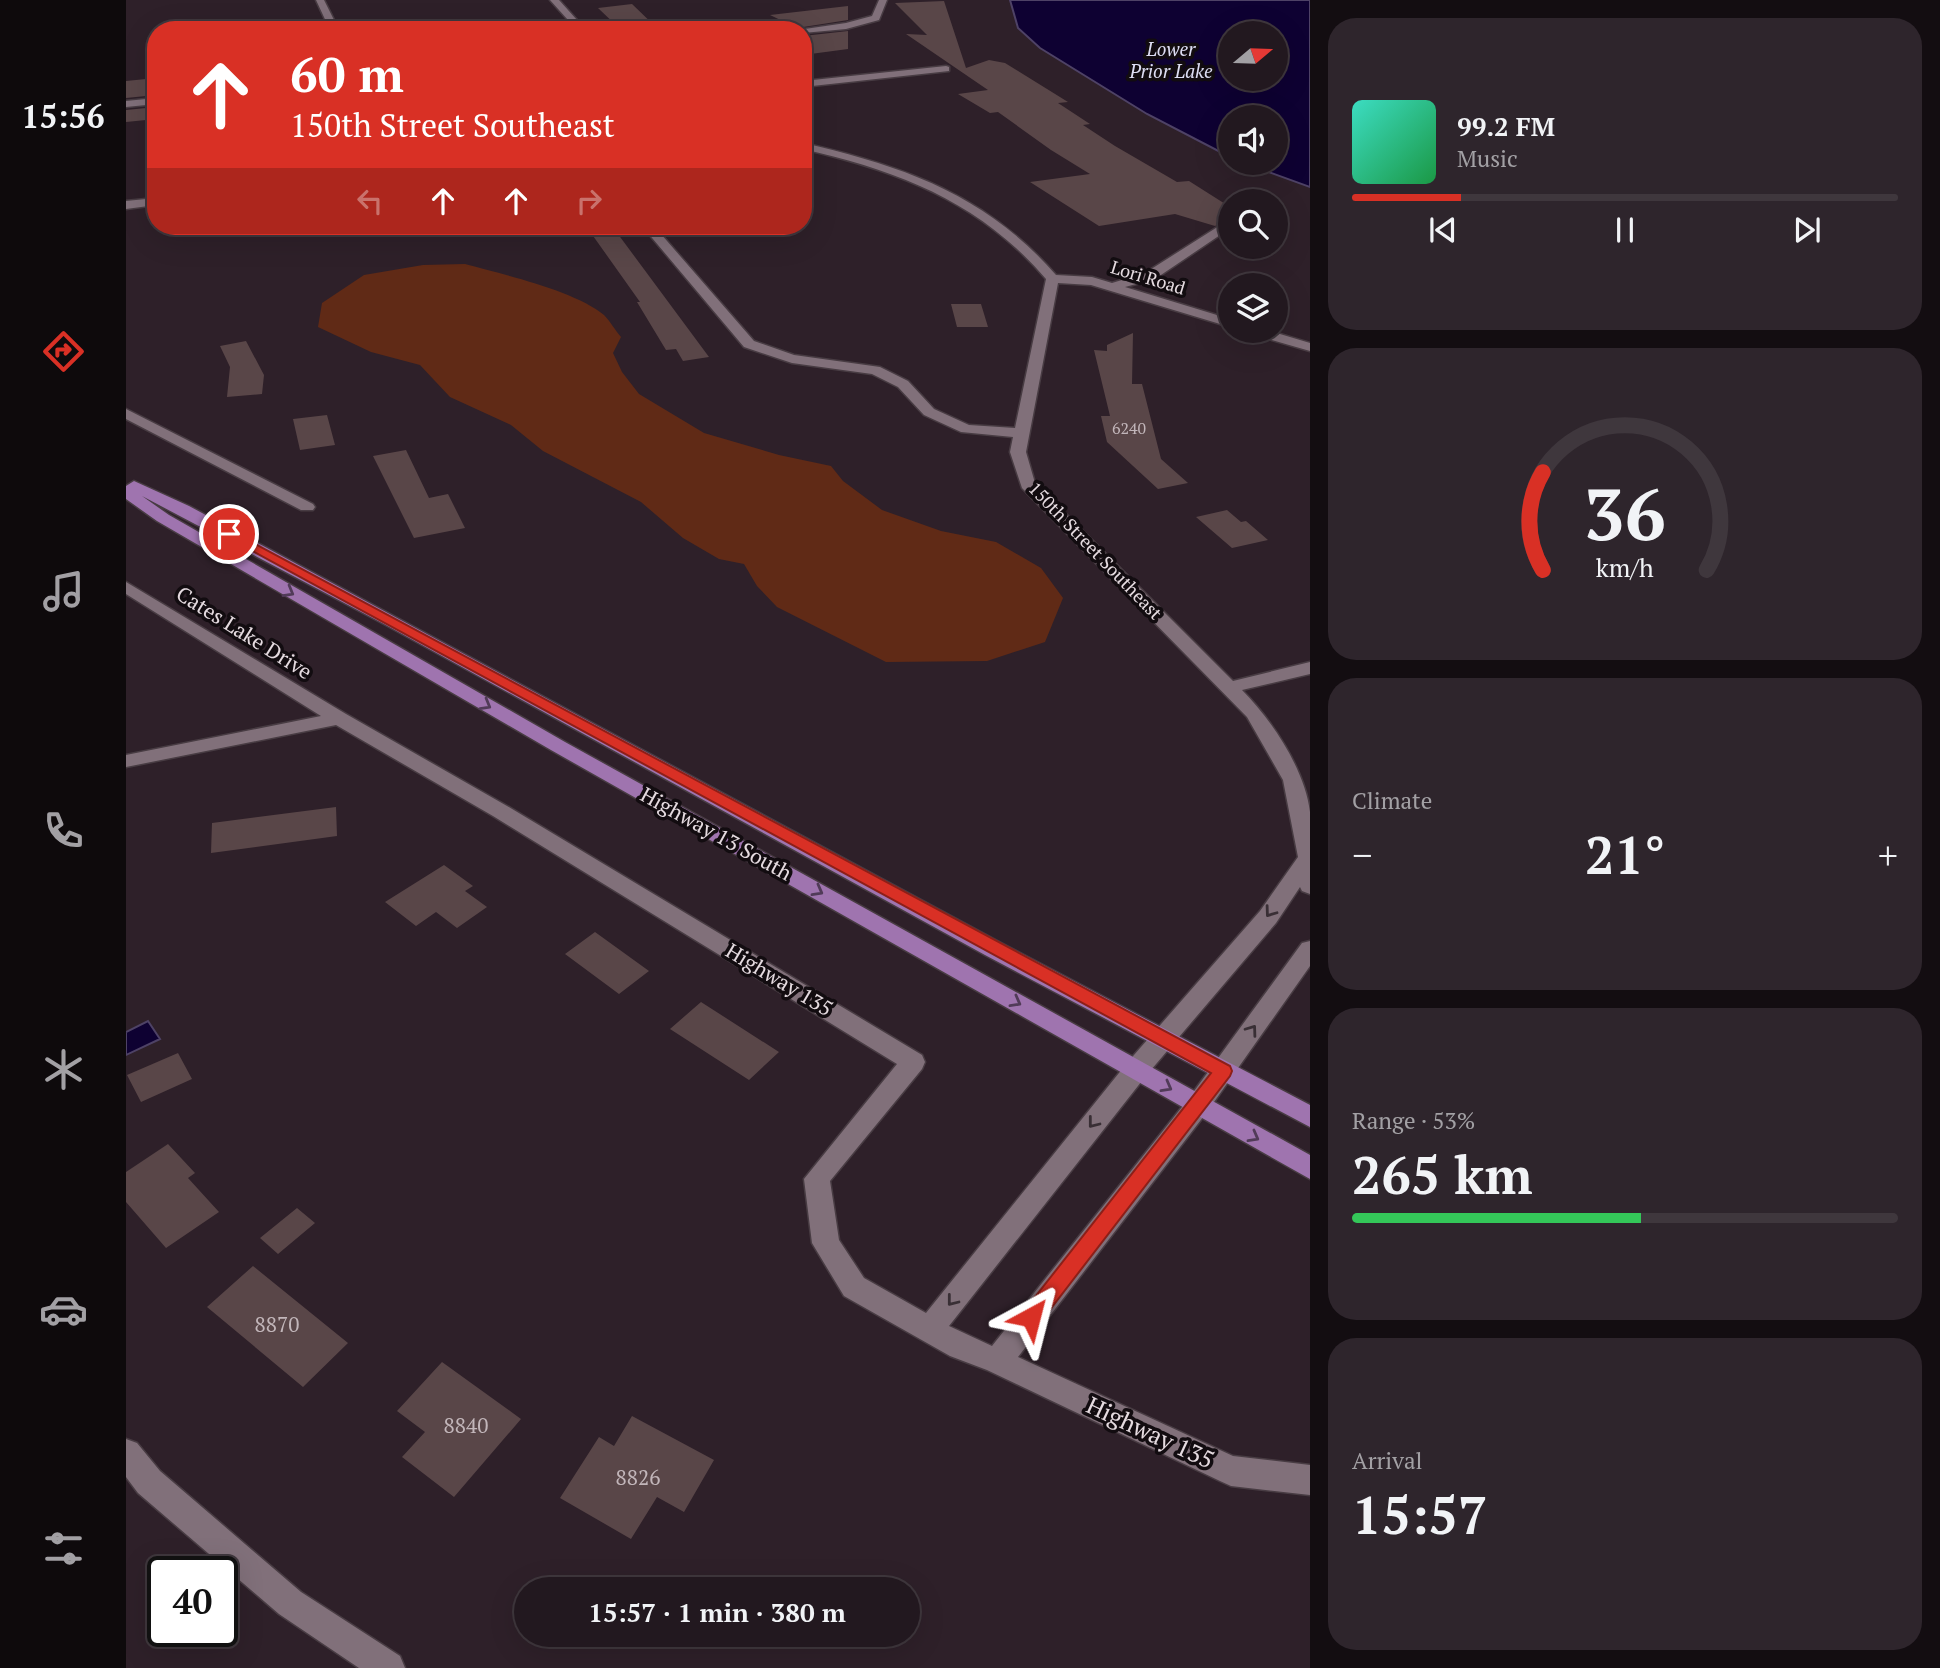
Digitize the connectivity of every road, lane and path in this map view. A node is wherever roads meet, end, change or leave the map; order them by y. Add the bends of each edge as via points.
1 (320, 0) edge
2 (554, 0) edge
3 (883, 0) edge
4 (330, 21) edge
5 (574, 21) edge
6 (812, 29) edge
7 (946, 69) dead end
8 (812, 83) edge
9 (147, 102) edge
10 (126, 104) edge
11 (812, 148) edge
12 (147, 202) edge
13 (126, 205) edge
14 (1218, 232) edge
15 (656, 235) edge
16 (1052, 279) junction
17 (1111, 287) junction
18 (1218, 319) edge
19 (1288, 340) edge
20 (1310, 347) edge
21 (126, 413) edge
22 (1022, 433) junction
23 (126, 482) edge
24 (126, 492) edge
25 (307, 507) dead end
26 (126, 587) edge
27 (1310, 668) edge
28 (1228, 688) junction
29 (339, 718) junction
30 (126, 761) edge
31 (1306, 826) edge
32 (1309, 857) edge
33 (1310, 886) edge
34 (1310, 949) edge
35 (1163, 1039) junction
36 (1136, 1070) junction
37 (1223, 1071) junction
38 (1198, 1105) junction
39 (1310, 1117) edge
40 (1310, 1168) edge
41 (929, 1330) junction
42 (997, 1361) junction
43 (126, 1453) edge
44 (1310, 1480) edge
45 (388, 1668) edge

1 - 4 street
2 - 5 street
3 - 6 street via 876,18
7 - 8 street
9 - 10 street
11 - 16 street via 883,166 937,188 1019,244
12 - 13 street
14 - 17 street via 1150,276
15 - 22 street via 749,344 792,359 875,370 903,384 929,412 966,429
16 - 17 street, Lori Road
16 - 22 street, 150th Street Southeast
17 - 18 street, Lori Road
19 - 20 street
21 - 25 street
22 - 28 street, 150th Street Southeast via 1018,452 1028,485
23 - 35 main road, Highway 13 South via 184,509
24 -> 36 main road, Highway 13 South via 401,657
26 - 29 street, Cates Lake Drive
27 - 28 street
28 - 31 street, 150th Street Southeast via 1255,714 1293,780
29 - 30 street
29 - 41 street, Highway 135 via 914,1062 817,1179 826,1243 854,1287
31 - 32 street, 150th Street Southeast
32 - 33 street, 150th Street Southeast
32 -> 35 street via 1268,917
37 -> 34 street
35 - 36 street
35 - 37 main road, Highway 13 South
36 -> 38 main road, Highway 13 South
36 -> 41 street
37 - 38 street
37 - 39 main road, Highway 13 South
38 -> 40 main road, Highway 13 South
38 - 42 street
41 - 42 street, Highway 135
42 - 44 street, Highway 135 via 1231,1471
43 - 45 street via 149,1482 290,1604

